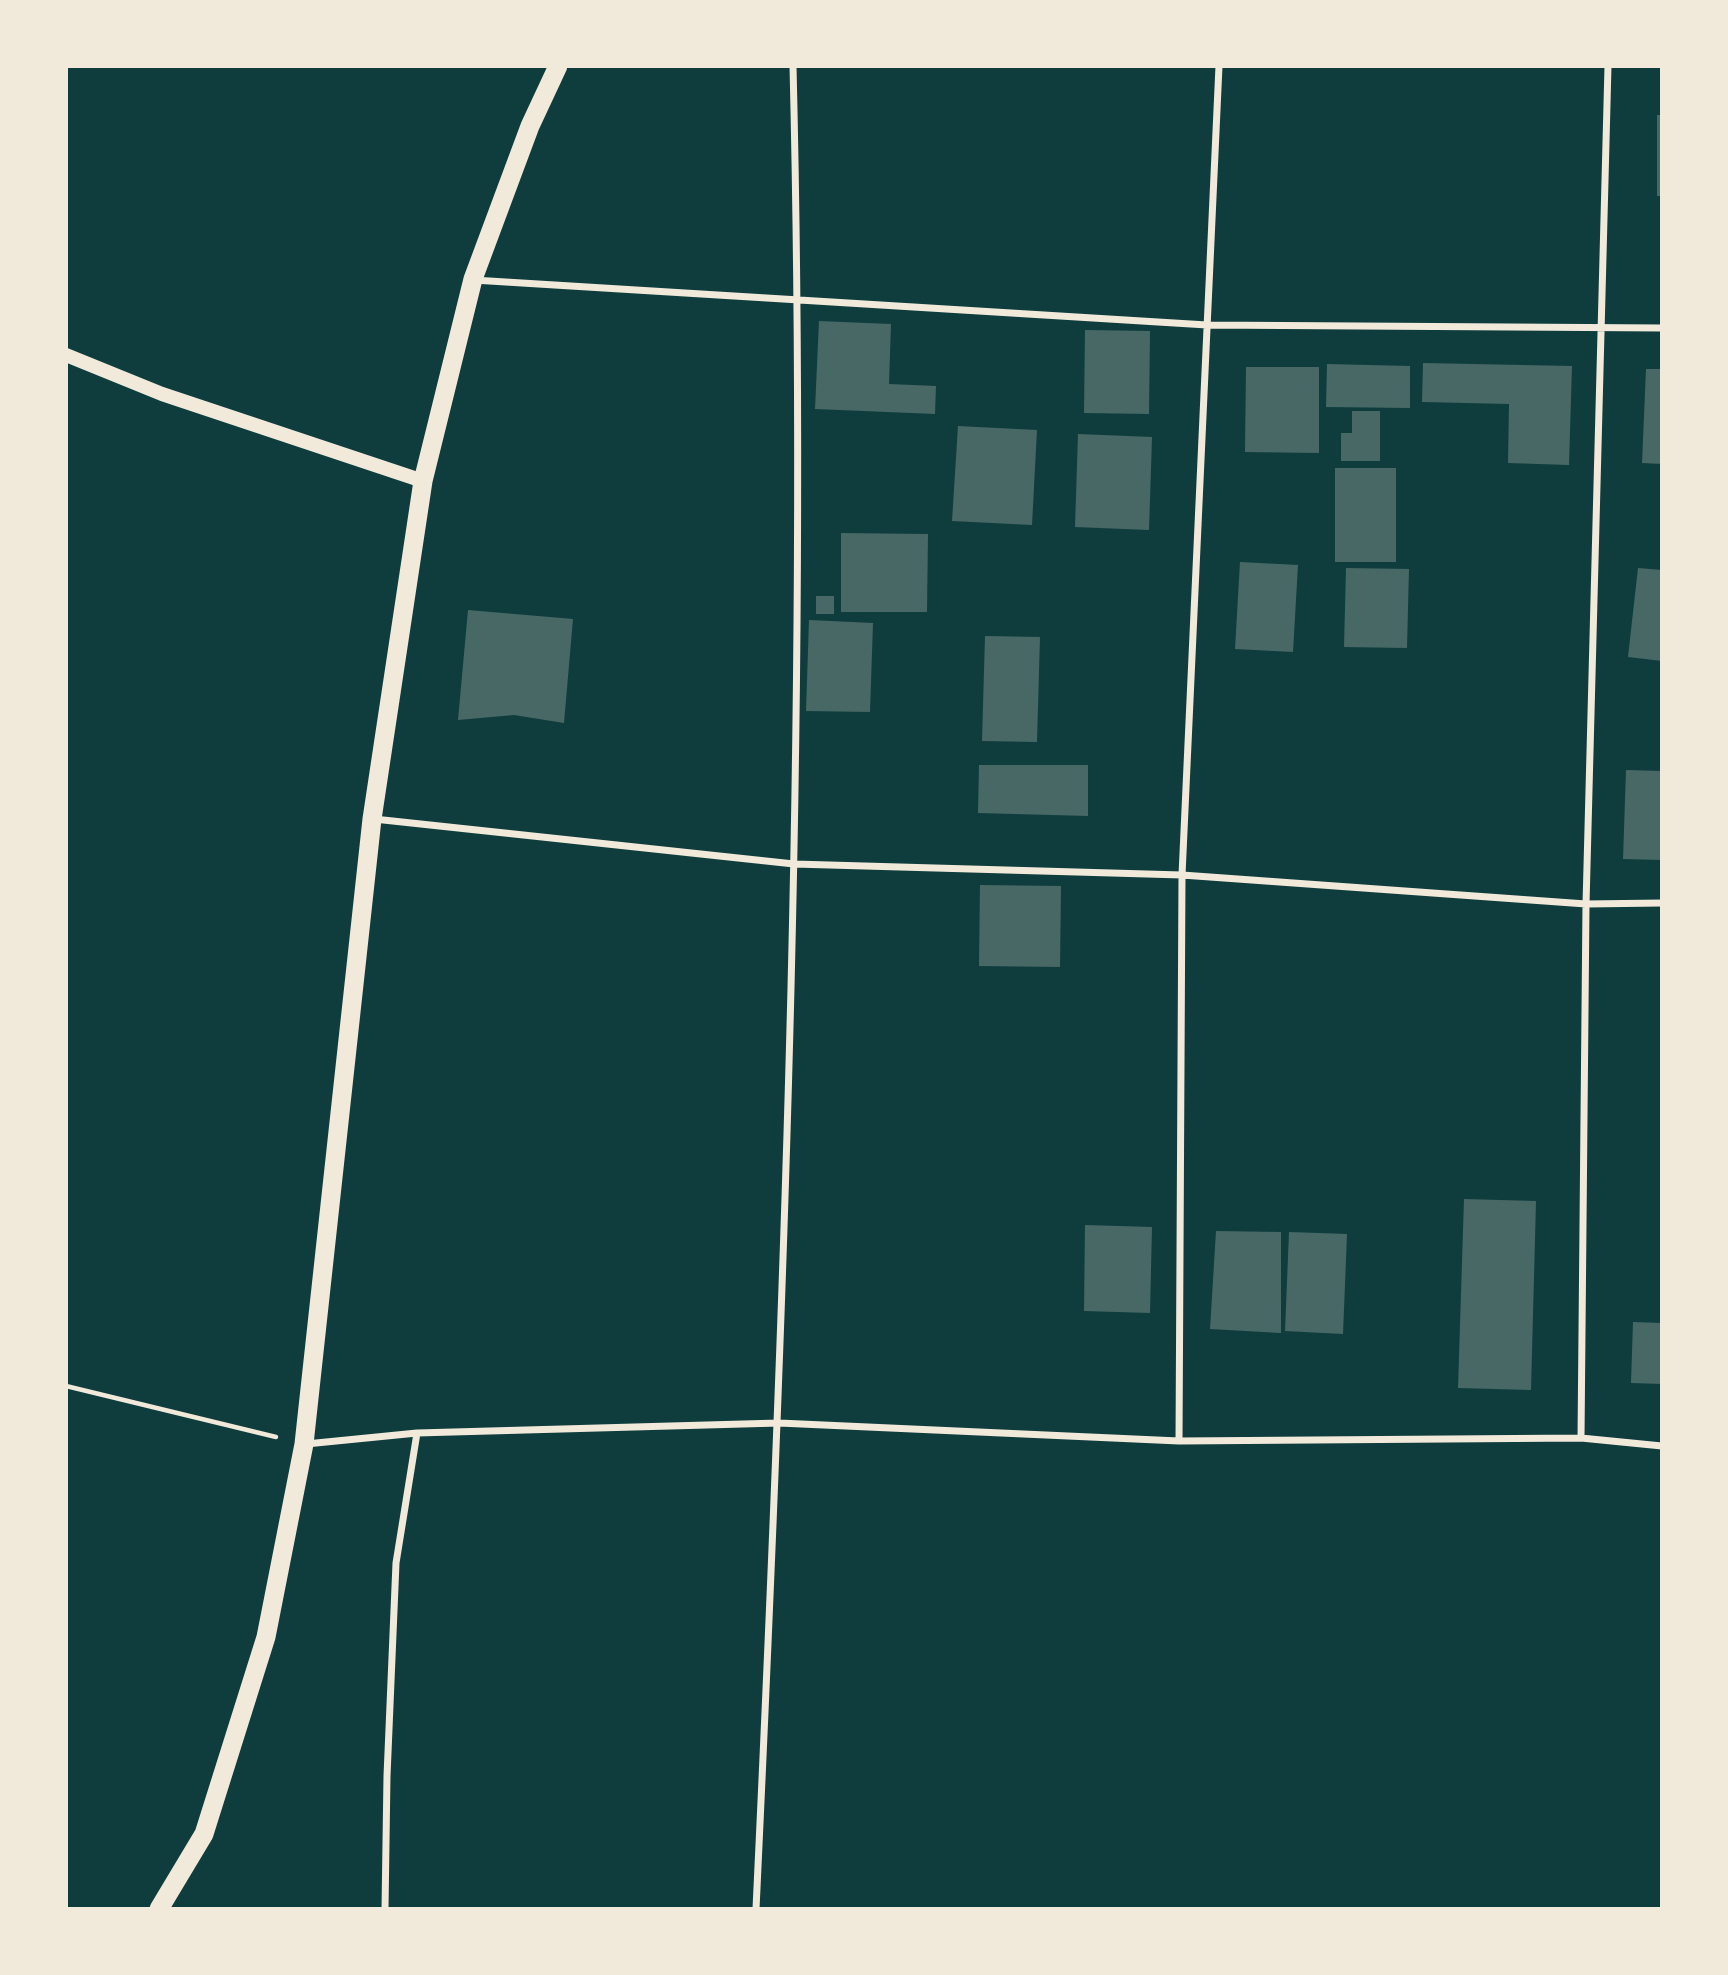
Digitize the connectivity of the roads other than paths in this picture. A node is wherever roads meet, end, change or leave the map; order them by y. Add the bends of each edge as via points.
1 (558, 66) edge
2 (793, 66) edge
3 (1219, 66) edge
4 (1608, 66) edge
5 (472, 279) junction
6 (798, 299) junction
7 (1207, 325) junction
8 (1601, 327) junction
9 (1661, 328) edge
10 (66, 355) edge
11 (423, 481) junction
12 (372, 819) junction
13 (794, 864) junction
14 (1182, 875) junction
15 (1661, 903) edge
16 (1586, 904) junction
17 (779, 1423) junction
18 (417, 1433) junction
19 (1581, 1438) junction
20 (1180, 1441) junction
21 (304, 1444) junction
22 (1661, 1447) edge
23 (159, 1909) edge
24 (385, 1909) edge
25 (755, 1909) edge

1 - 5 highway via 530,126
2 - 6 street
3 - 7 street
4 - 8 street
5 - 6 street
5 - 11 highway
6 - 7 street
6 - 13 street
7 - 8 street
7 - 14 street
8 - 9 street
8 - 16 street
10 - 11 main road via 162,394
11 - 12 highway
12 - 13 street
12 - 21 highway
13 - 14 street
13 - 17 street
14 - 16 street
14 - 20 street
15 - 16 street
16 - 19 street
17 - 18 street
17 - 20 street
17 - 25 street
18 - 21 street
18 - 24 street via 396,1563
19 - 20 street
19 - 22 street
21 - 23 highway via 266,1637 225,1773 204,1833

